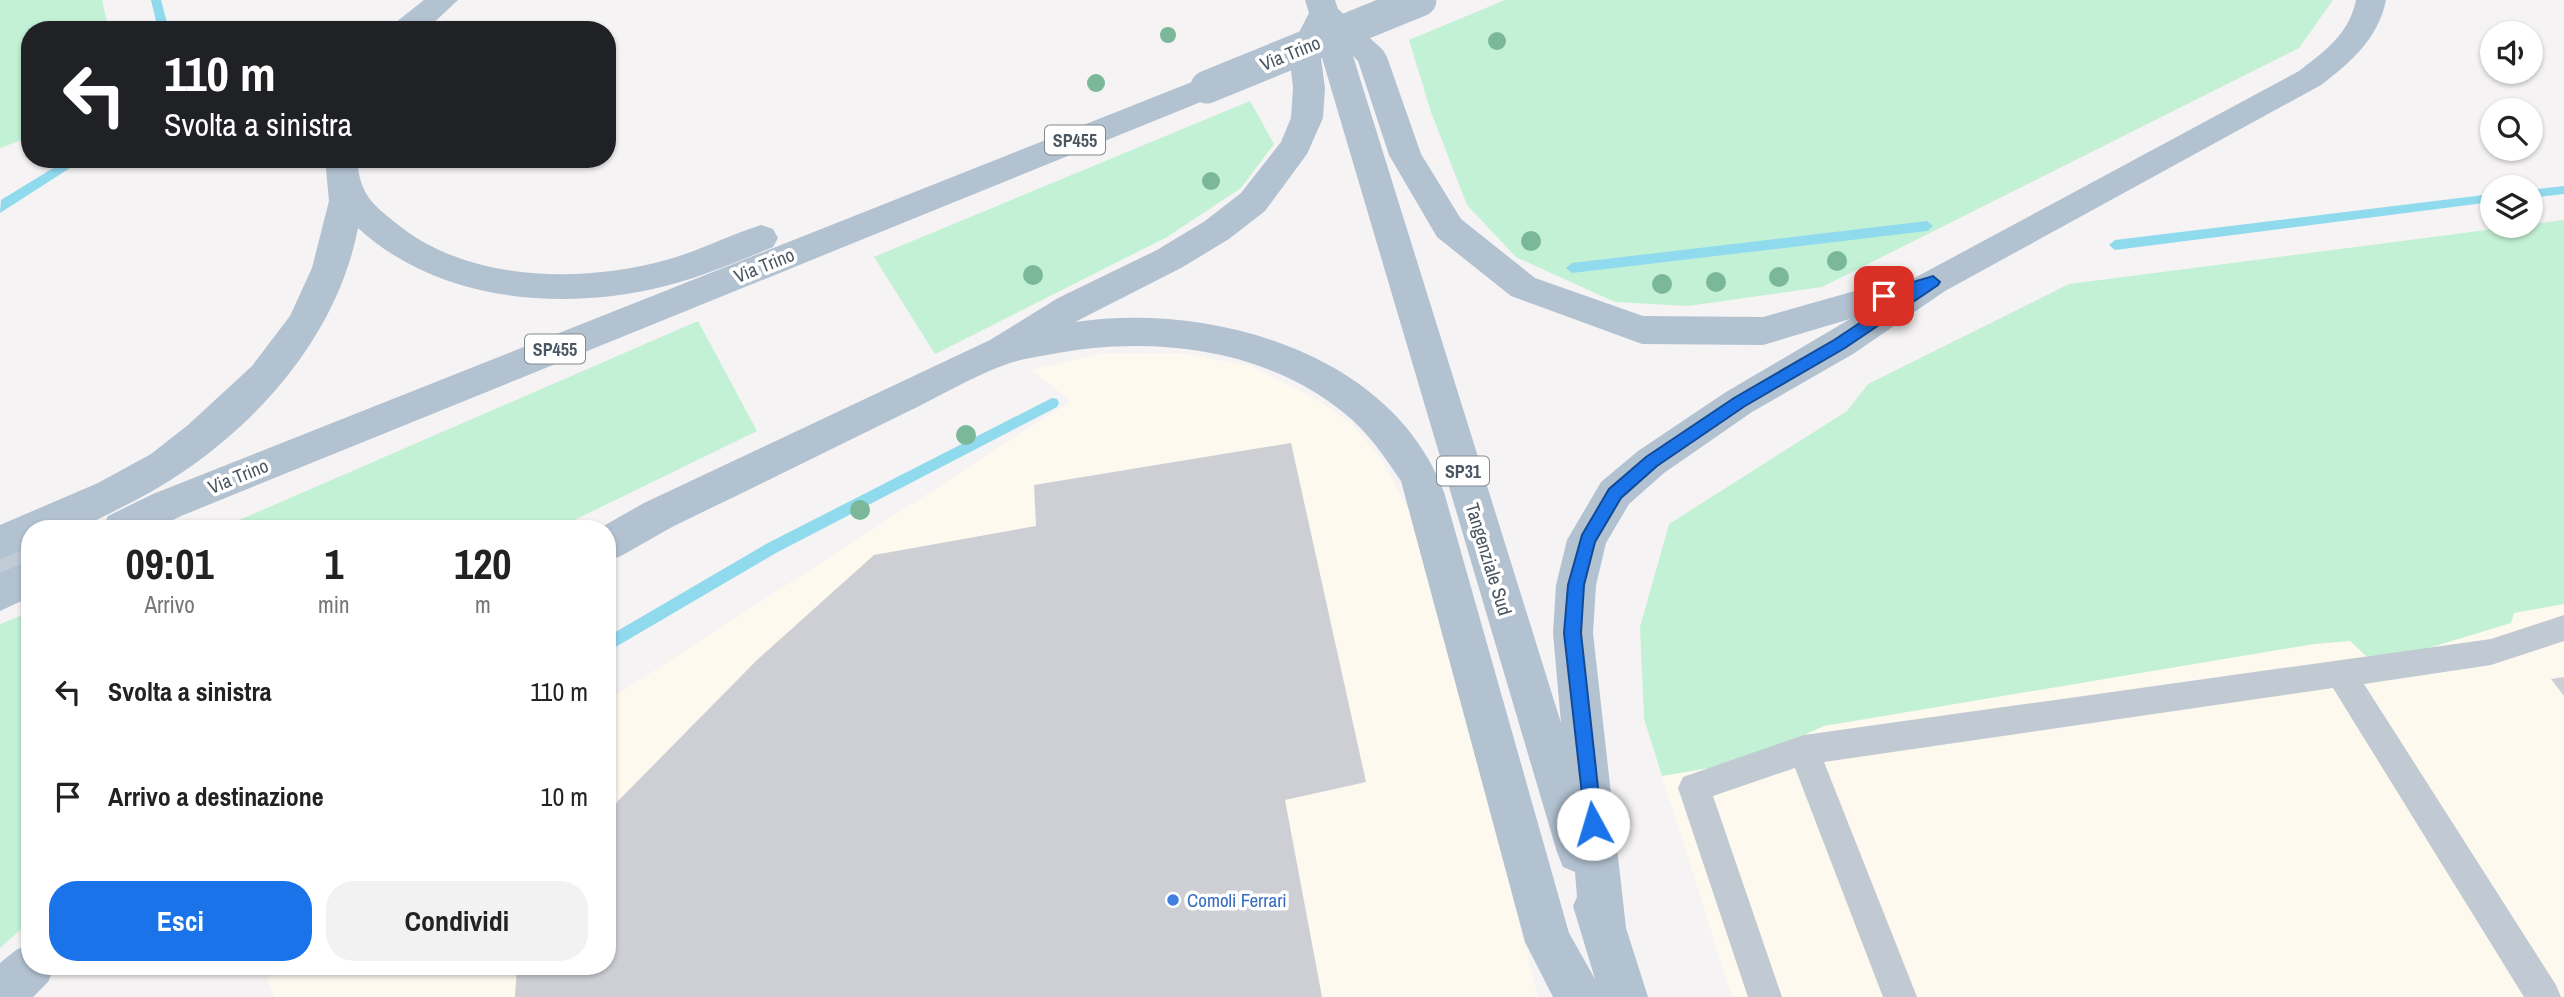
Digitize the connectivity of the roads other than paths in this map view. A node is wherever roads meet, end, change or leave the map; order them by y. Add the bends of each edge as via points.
1 (443, 0) edge
2 (1420, 0) edge
3 (2371, 0) edge
4 (1322, 6) edge
5 (417, 21) edge
6 (342, 168) edge
7 (943, 193) junction
8 (347, 198) junction
9 (1933, 282) junction
10 (1003, 349) junction
11 (167, 505) junction
12 (53, 520) edge
13 (128, 520) edge
14 (138, 520) edge
15 (21, 533) edge
16 (616, 539) edge
17 (0, 542) edge
18 (21, 563) edge
19 (0, 571) edge
20 (21, 582) edge
21 (0, 593) edge
22 (2564, 628) edge
23 (2341, 675) junction
24 (1804, 750) junction
25 (1603, 930) junction
26 (22, 975) edge
27 (0, 995) edge
28 (1579, 997) edge
29 (1623, 997) edge
30 (1765, 997) edge
31 (1900, 997) edge
32 (2544, 997) edge

1 - 5 main road
2 - 7 main road, Via Trino / SP455, bridge
3 - 9 main road via 2369,16 2350,47 2310,78
4 - 9 main road via 1372,57 1405,155 1449,228 1523,288 1642,330 1763,331
4 - 10 main road via 1304,52 1307,118 1296,146 1253,202 1169,259 1070,308
4 - 25 main road, Tangenziale Sud / SP31
6 - 8 main road
7 - 8 main road via 874,194 656,276 562,285 468,274 422,257
7 - 11 main road, Via Trino / SP455
8 - 12 main road via 323,288 277,365 240,403 159,469
9 - 25 main road via 1651,461 1615,493 1587,540 1576,585 1573,633
10 - 16 main road
10 - 28 main road via 1096,333 1146,331 1240,345 1322,378 1396,441 1417,473 1435,527 1548,942
11 - 13 main road, Via Trino / SP455
11 - 14 main road
15 - 17 main road
18 - 19 main road
20 - 21 main road
22 - 23 lane via 2491,652
23 - 24 lane
23 - 32 lane
24 - 30 lane via 1694,789
24 - 31 lane
25 - 29 main road, Tangenziale Sud / SP31
26 - 27 main road

